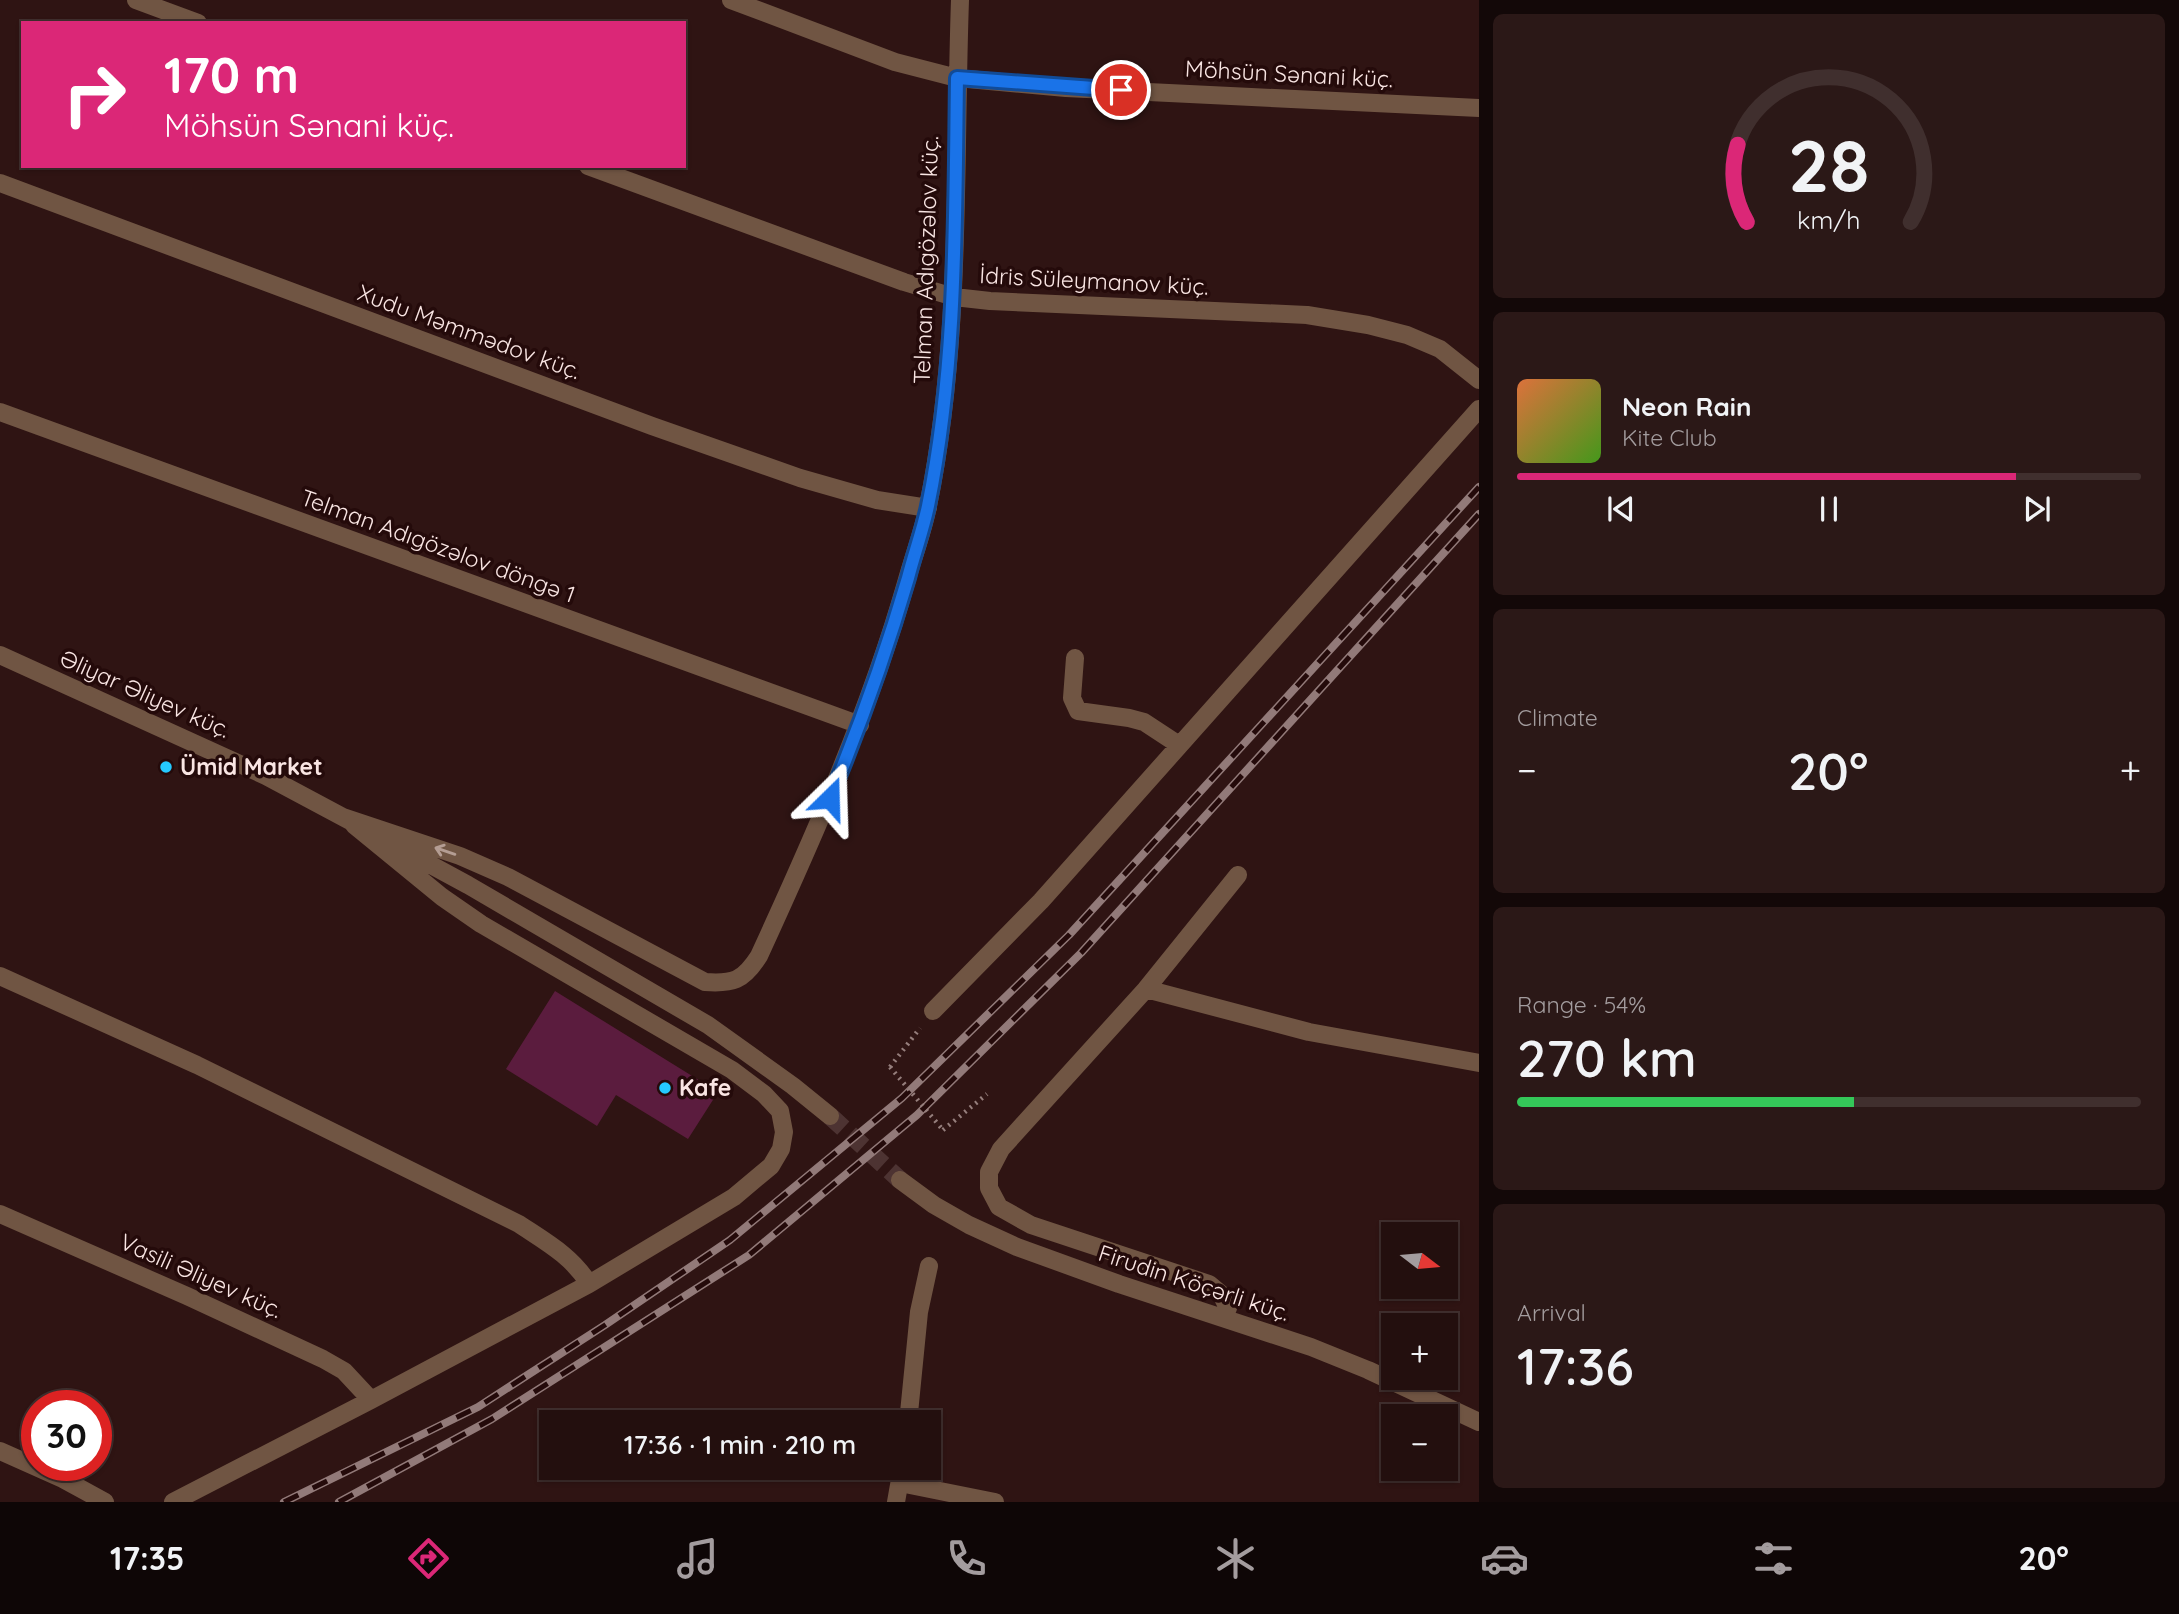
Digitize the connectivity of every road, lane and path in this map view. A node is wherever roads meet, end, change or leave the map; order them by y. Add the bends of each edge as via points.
1 (136, 0) edge
2 (732, 0) edge
3 (960, 0) edge
4 (193, 21) edge
5 (957, 78) junction
6 (1479, 108) edge
7 (593, 168) edge
8 (0, 183) edge
9 (954, 297) junction
10 (1479, 380) edge
11 (1479, 409) edge
12 (0, 412) edge
13 (928, 508) junction
14 (0, 655) edge
15 (1076, 658) dead end
16 (860, 725) junction
17 (1179, 745) junction
18 (344, 817) junction
19 (1238, 875) dead end
20 (508, 877) junction
21 (468, 885) junction
22 (481, 924) junction
23 (0, 976) edge
24 (1146, 989) junction
25 (933, 1011) joint
26 (1479, 1063) edge
27 (987, 1094) dead end
28 (830, 1116) tunnel mouth
29 (900, 1180) tunnel mouth
30 (0, 1214) edge
31 (929, 1266) dead end
32 (589, 1284) junction
33 (1224, 1318) junction
34 (371, 1400) junction
35 (909, 1410) edge
36 (1479, 1422) edge
37 (0, 1451) edge
38 (900, 1480) edge
39 (915, 1480) edge
40 (105, 1502) edge
41 (173, 1502) edge
42 (896, 1502) edge
43 (995, 1502) edge

1 - 4 street
2 - 5 street, Möhsün Sənani küç. via 895,62
3 - 5 street, Telman Adıgözəlov küç.
5 - 6 street, Möhsün Sənani küç. via 1066,88
5 - 9 street, Telman Adıgözəlov küç.
7 - 9 street, İdris Süleymanov küç.
8 - 13 street, Xudu Məmmədov küç. via 664,431 800,478 877,500
9 - 10 street, İdris Süleymanov küç. via 1307,315 1407,335 1440,349
9 - 13 street, Telman Adıgözəlov küç. via 943,417
11 - 17 street
12 - 16 street, Telman Adıgözəlov döngə 1
13 - 16 street, Telman Adıgözəlov küç.
14 - 18 street, Əliyar Əliyev küç. via 266,776
15 - 17 street via 1072,698 1078,711 1144,722
16 - 20 street, Telman Adıgözəlov küç. via 759,956 748,974 735,980 705,982
17 - 25 street via 1041,901
20 -> 18 street, Telman Adıgözəlov küç.
18 - 21 street
18 - 22 street
19 - 24 street
20 - 21 street via 484,874
21 - 22 street via 464,900
21 - 28 street via 708,1026
22 - 32 street via 698,1048 764,1094 780,1111 783,1132 771,1166 734,1197
23 - 32 street via 197,1065 519,1224 563,1252
24 - 26 street via 1309,1032
24 - 33 street via 1001,1149 989,1172 989,1188 999,1206 1031,1225 1209,1284 1221,1294 1227,1308
25 - 27 path, bridge via 890,1067 943,1130
29 - 33 street, Firudin Köçərli küç. via 934,1205 1017,1247
30 - 34 street, Vasili Əliyev küç. via 323,1359 344,1371
31 - 35 street via 919,1312
32 - 34 street
33 - 36 street, Firudin Köçərli küç. via 1368,1370
34 - 41 street
37 - 40 street
38 - 42 street
39 - 43 street

